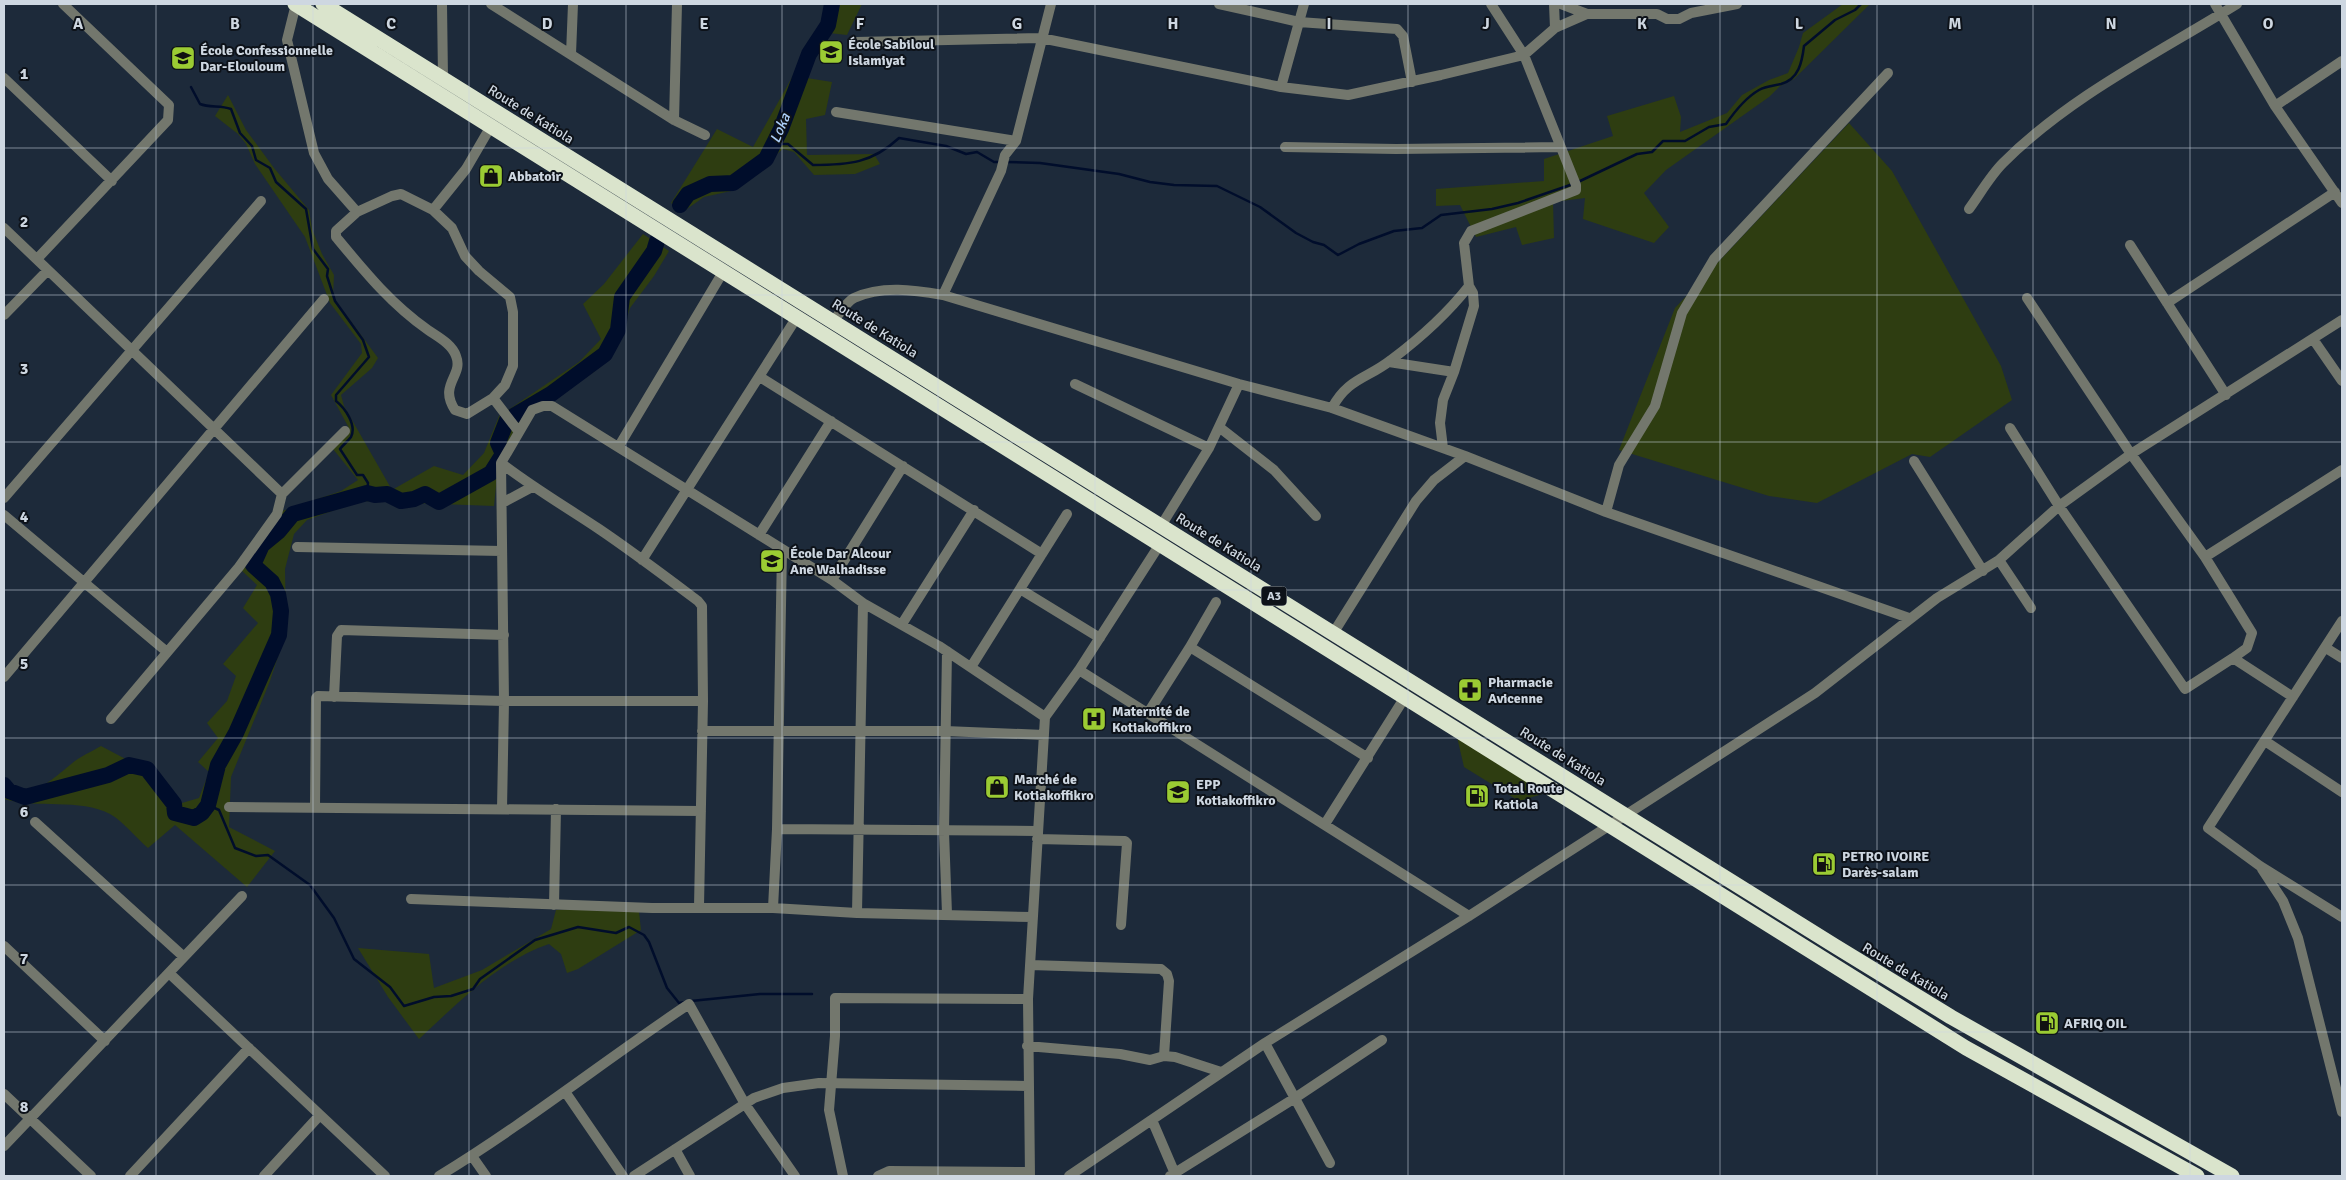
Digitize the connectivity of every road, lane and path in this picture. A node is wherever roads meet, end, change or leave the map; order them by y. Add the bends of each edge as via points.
1 (63, 4) edge
2 (295, 4) edge
3 (322, 4) edge
4 (442, 4) edge
5 (491, 4) edge
6 (573, 4) edge
7 (677, 4) edge
8 (1051, 4) edge
9 (1219, 4) edge
10 (1304, 4) edge
11 (1491, 4) edge
12 (1554, 4) edge
13 (1562, 4) edge
14 (1737, 4) edge
15 (2215, 4) edge
16 (2237, 4) edge
17 (1657, 9) edge
18 (1587, 14) junction
19 (2221, 14) junction
20 (1299, 22) junction
21 (1555, 28) junction
22 (1041, 38) junction
23 (856, 42) dead end
24 (571, 54) junction
25 (1524, 55) junction
26 (2342, 61) edge
27 (1888, 73) dead end
28 (4, 78) edge
29 (443, 78) junction
30 (1412, 82) junction
31 (1281, 87) junction
32 (2275, 106) junction
33 (836, 112) dead end
34 (674, 120) junction
35 (491, 126) junction
36 (705, 135) dead end
37 (1016, 142) junction
38 (1286, 147) dead end
39 (1559, 147) junction
40 (112, 181) junction
41 (2335, 192) junction
42 (261, 201) dead end
43 (2342, 203) edge
44 (1969, 209) dead end
45 (433, 210) junction
46 (357, 212) junction
47 (4, 228) edge
48 (2130, 246) dead end
49 (37, 259) junction
50 (48, 270) junction
51 (723, 272) junction
52 (1469, 286) junction
53 (943, 295) junction
54 (2027, 298) dead end
55 (324, 299) dead end
56 (2167, 303) junction
57 (4, 315) edge
58 (797, 317) junction
59 (2342, 320) edge
60 (833, 321) junction
61 (2313, 339) junction
62 (132, 350) junction
63 (1389, 362) junction
64 (1454, 372) junction
65 (760, 377) junction
66 (2342, 381) edge
67 (1075, 384) dead end
68 (1239, 384) junction
69 (2226, 395) junction
70 (493, 398) junction
71 (1332, 408) junction
72 (831, 421) junction
73 (1219, 427) junction
74 (2010, 428) dead end
75 (214, 429) junction
76 (345, 431) dead end
77 (519, 432) junction
78 (619, 446) junction
79 (1209, 448) junction
80 (1443, 448) junction
81 (2131, 454) junction
82 (1465, 456) junction
83 (1914, 461) dead end
84 (501, 463) junction
85 (903, 466) junction
86 (2342, 470) edge
87 (532, 487) junction
88 (688, 490) junction
89 (282, 494) junction
90 (4, 498) edge
91 (502, 503) junction
92 (2060, 506) junction
93 (974, 510) junction
94 (1606, 512) junction
95 (1067, 514) dead end
96 (4, 515) edge
97 (1316, 516) dead end
98 (1161, 526) junction
99 (760, 535) junction
100 (1160, 544) junction
101 (297, 547) dead end
102 (782, 550) junction
103 (502, 551) junction
104 (1042, 554) junction
105 (2205, 557) junction
106 (642, 560) junction
107 (1999, 560) junction
108 (1983, 571) junction
109 (832, 580) junction
110 (84, 582) junction
111 (1020, 589) junction
112 (1216, 602) dead end
113 (863, 603) junction
114 (2031, 608) dead end
115 (1909, 618) junction
116 (2342, 622) edge
117 (902, 624) junction
118 (1334, 632) junction
119 (504, 635) junction
120 (1100, 638) junction
121 (1190, 647) junction
122 (2326, 648) junction
123 (947, 651) junction
124 (167, 652) junction
125 (2232, 658) junction
126 (2342, 658) edge
127 (971, 667) junction
128 (1079, 670) junction
129 (4, 677) edge
130 (334, 697) junction
131 (1405, 697) junction
132 (2293, 697) junction
133 (504, 701) junction
134 (703, 701) junction
135 (1148, 713) junction
136 (1045, 717) junction
137 (111, 719) dead end
138 (702, 731) junction
139 (945, 731) junction
140 (779, 732) junction
141 (861, 732) junction
142 (1044, 735) junction
143 (2265, 741) junction
144 (1368, 758) junction
145 (2342, 792) edge
146 (229, 807) dead end
147 (315, 807) junction
148 (502, 809) junction
149 (556, 809) junction
150 (701, 811) junction
151 (1626, 814) junction
152 (35, 822) dead end
153 (1325, 824) junction
154 (1610, 824) junction
155 (777, 829) junction
156 (858, 829) junction
157 (944, 832) junction
158 (1037, 835) junction
159 (2260, 866) junction
160 (242, 896) dead end
161 (411, 899) dead end
162 (554, 905) junction
163 (699, 907) junction
164 (773, 908) junction
165 (857, 913) junction
166 (947, 914) junction
167 (1469, 916) junction
168 (1032, 917) junction
169 (2342, 917) edge
170 (1121, 926) dead end
171 (4, 946) edge
172 (184, 957) junction
173 (1030, 965) junction
174 (169, 973) junction
175 (1028, 999) junction
176 (1382, 1040) dead end
177 (105, 1041) junction
178 (1265, 1043) junction
179 (1028, 1046) junction
180 (249, 1048) junction
181 (1164, 1056) junction
182 (1221, 1072) junction
183 (831, 1084) junction
184 (1028, 1086) junction
185 (566, 1093) junction
186 (4, 1094) edge
187 (1295, 1098) junction
188 (745, 1104) junction
189 (2342, 1112) edge
190 (320, 1115) junction
191 (30, 1119) junction
192 (1152, 1120) junction
193 (4, 1146) edge
194 (675, 1149) junction
195 (472, 1156) junction
196 (1330, 1163) dead end
197 (1030, 1174) edge
198 (1174, 1175) edge
199 (91, 1176) edge
200 (130, 1176) edge
201 (264, 1176) edge
202 (385, 1176) edge
203 (440, 1176) edge
204 (486, 1176) edge
205 (623, 1176) edge
206 (634, 1176) edge
207 (690, 1176) edge
208 (795, 1176) edge
209 (843, 1176) edge
210 (878, 1176) edge
211 (1069, 1176) edge
212 (2197, 1176) edge
213 (2232, 1176) edge

1 - 40 street via 169,105 168,120
2 - 35 highway, A3
2 - 46 street via 287,40 314,153 328,179
3 - 29 highway, Route de Katiola / A3
4 - 29 street
5 - 24 street
6 - 24 street
7 - 34 street
8 - 22 street
9 - 20 street
10 - 20 street
11 - 25 street
12 - 21 street
13 - 18 street
14 - 17 street via 1691,13 1679,19 1668,19
15 - 19 street
16 - 19 street
17 - 18 street
18 - 21 street
19 - 32 street
19 - 44 street via 2131,67 2035,134 2002,164
20 - 30 street via 1397,29 1403,36
20 - 31 street
21 - 25 street
22 - 23 street
22 - 31 street
22 - 37 street
24 - 34 street
25 - 30 street
25 - 39 street
26 - 32 street
27 - 94 street via 1714,259 1682,313 1655,406 1620,465
28 - 40 street
29 - 60 highway, Route de Katiola / A3
30 - 31 street via 1348,95
32 - 41 street
33 - 37 street
34 - 36 street
35 - 45 street via 466,169
35 - 51 highway, A3
37 - 53 street via 1005,155 1001,171
38 - 39 street
39 - 52 street via 1576,185 1574,191 1471,232 1464,243
40 - 49 street
41 - 43 street
41 - 56 street
42 - 62 street
45 - 46 street via 401,194
45 - 70 street via 452,228 465,256 479,272 510,297 513,366 505,385
46 - 70 street via 336,231 336,237 401,310 450,346 458,366 448,393 449,402 455,410 467,414
47 - 49 street
48 - 56 street
49 - 50 street
50 - 57 street
50 - 62 street
51 - 58 highway, A3
51 - 78 street
52 - 63 street
52 - 64 street via 1474,306
53 - 60 street via 905,289 879,291 853,299
53 - 68 street
54 - 81 street
55 - 75 street
56 - 69 street
58 - 65 street
58 - 100 highway, A3
59 - 61 street
60 - 98 highway, Route de Katiola / A3
61 - 66 street
61 - 69 street
62 - 75 street
62 - 90 street
63 - 64 street
63 - 71 street via 1350,385
64 - 80 street via 1443,400 1440,423
65 - 72 street
65 - 88 street
67 - 79 street
68 - 71 street
68 - 73 street
69 - 81 street
70 - 77 street
71 - 80 street
72 - 85 street
72 - 99 street
73 - 79 street
73 - 97 street via 1274,470
74 - 92 street
75 - 89 street
75 - 110 street
76 - 89 street
77 - 78 street via 532,410 552,406
77 - 84 street
78 - 88 street
79 - 98 street
80 - 82 street
81 - 92 street
81 - 105 street
82 - 94 street
82 - 118 street via 1434,480 1416,501
83 - 108 street
84 - 87 street
84 - 91 street
85 - 93 street
85 - 109 street
86 - 105 street
87 - 91 street
87 - 106 street
88 - 99 street
88 - 106 street
89 - 124 street via 277,514 238,568
91 - 103 street
92 - 107 street
92 - 125 street via 2185,689
93 - 104 street
93 - 117 street
94 - 115 street
95 - 104 street
96 - 110 street
98 - 118 highway, Route de Katiola / A3
99 - 102 street
100 - 120 street
100 - 131 highway, A3
101 - 103 street
102 - 109 street
102 - 140 street
103 - 119 street
104 - 111 street
105 - 125 street via 2252,633 2247,648
106 - 134 street via 702,606
107 - 108 street
107 - 114 street
108 - 115 street
109 - 113 street
110 - 124 street
110 - 129 street
111 - 120 street
111 - 127 street
112 - 121 street
113 - 117 street
113 - 141 street
115 - 151 street via 1815,693
116 - 122 street
117 - 123 street
118 - 151 highway, Route de Katiola / A3
119 - 130 street via 341,630 337,636
119 - 133 street
120 - 128 street
121 - 135 street
121 - 144 street
122 - 126 street
122 - 132 street
123 - 127 street
123 - 139 street
124 - 137 street
125 - 132 street
127 - 136 street
128 - 135 street
128 - 136 street
130 - 133 street
130 - 147 street via 316,698
131 - 144 street
131 - 154 highway, A3
132 - 143 street
133 - 134 street
133 - 148 street
134 - 138 street
135 - 153 street
136 - 142 street
138 - 140 street
138 - 150 street
139 - 141 street
139 - 142 street
139 - 157 street
140 - 141 street
140 - 155 street
141 - 156 street
142 - 158 street
143 - 145 street
143 - 159 street via 2208,828
144 - 153 street
146 - 147 street
147 - 148 street
148 - 149 street
149 - 150 street
149 - 162 street
150 - 163 street
151 - 154 street
151 - 213 highway, Route de Katiola / A3 via 1951,1017
152 - 172 street
153 - 167 street
154 - 167 street
154 - 212 highway, A3 via 1966,1048
155 - 156 street
155 - 164 street
156 - 157 street
156 - 165 street
157 - 158 street
157 - 166 street
158 - 168 street
158 - 170 street via 1127,843
159 - 169 street
159 - 189 street via 2283,901 2298,938
160 - 172 street
161 - 162 street
162 - 163 street
163 - 164 street
164 - 165 street
165 - 166 street
166 - 168 street
167 - 178 street
168 - 173 street
171 - 177 street
172 - 174 street
173 - 175 street
173 - 181 street via 1161,969 1169,981
174 - 177 street
174 - 180 street
175 - 179 street
175 - 183 street via 835,998
176 - 187 street
177 - 191 street
178 - 182 street
178 - 187 street
179 - 181 street via 1120,1054 1150,1060
179 - 184 street
180 - 190 street
180 - 200 street
181 - 182 street
182 - 192 street
183 - 184 street
183 - 188 street via 783,1088
183 - 209 street via 829,1110
184 - 197 street
185 - 188 street via 689,1004
185 - 195 street
185 - 205 street
186 - 191 street
187 - 196 street
187 - 198 street
188 - 194 street
188 - 208 street
190 - 201 street
190 - 202 street
191 - 193 street
191 - 199 street
192 - 198 street
192 - 211 street
194 - 206 street
194 - 207 street
195 - 203 street
195 - 204 street
197 - 210 street via 889,1171

